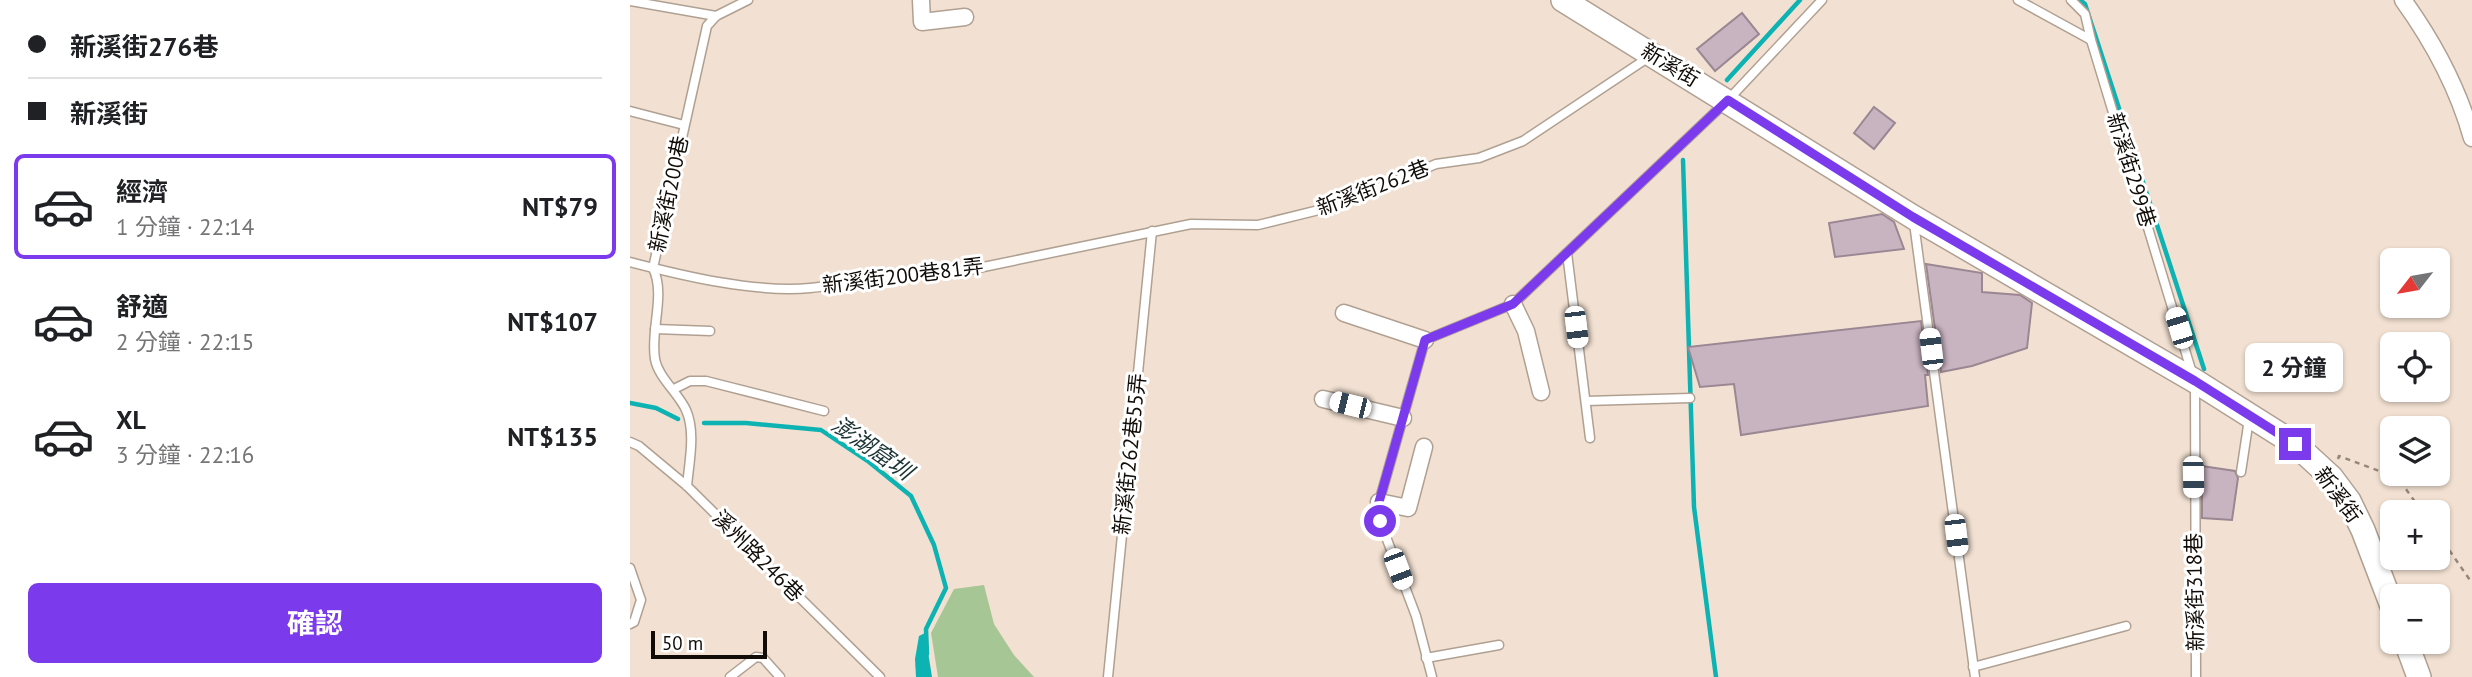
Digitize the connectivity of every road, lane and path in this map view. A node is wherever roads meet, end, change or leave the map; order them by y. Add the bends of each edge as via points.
1 (748, 0) edge
2 (921, 0) edge
3 (1563, 0) edge
4 (1822, 0) edge
5 (2018, 0) edge
6 (2071, 0) edge
7 (2403, 0) edge
8 (630, 1) edge
9 (716, 16) junction
10 (965, 17) dead end
11 (2091, 40) junction
12 (1651, 55) junction
13 (1728, 100) junction
14 (630, 111) edge
15 (684, 125) junction
16 (2472, 138) edge
17 (1913, 217) junction
18 (1152, 232) junction
19 (1567, 253) junction
20 (630, 262) edge
21 (653, 268) junction
22 (1513, 304) junction
23 (1344, 313) dead end
24 (655, 328) junction
25 (710, 331) dead end
26 (1425, 340) junction
27 (2195, 381) junction
28 (674, 389) junction
29 (1541, 393) dead end
30 (1690, 398) dead end
31 (1323, 399) dead end
32 (1586, 401) junction
33 (824, 411) dead end
34 (2250, 416) junction
35 (1403, 418) junction
36 (1590, 438) dead end
37 (630, 442) edge
38 (1424, 447) dead end
39 (2241, 472) dead end
40 (2331, 477) junction
41 (687, 486) junction
42 (2414, 500) edge
43 (1379, 502) junction
44 (2450, 551) edge
45 (630, 568) edge
46 (2472, 583) edge
47 (2384, 584) edge
48 (630, 624) edge
49 (2126, 626) dead end
50 (1499, 645) dead end
51 (2410, 654) edge
52 (1426, 658) junction
53 (1973, 667) junction
54 (730, 677) edge
55 (780, 677) edge
56 (880, 677) edge
57 (1108, 677) edge
58 (1432, 677) edge
59 (1975, 677) edge
60 (2196, 677) edge
61 (2419, 677) edge

1 - 9 lane
2 - 10 street via 922,22
3 - 12 street, 新溪街
4 - 13 lane
5 - 11 lane
6 - 11 lane, 新溪街299巷 via 2085,13
7 - 16 street via 2440,57 2462,103
8 - 9 lane
9 - 15 lane, 新溪街200巷 via 707,26
11 - 27 lane, 新溪街299巷
12 - 13 street, 新溪街
12 - 18 lane, 新溪街262巷 via 1523,141 1479,158 1436,164 1335,206 1258,225 1191,224
13 - 17 street, 新溪街
13 - 19 lane
14 - 15 lane
15 - 21 lane, 新溪街200巷
17 - 27 street, 新溪街
17 - 53 lane
18 - 21 lane, 新溪街200巷81弄 via 964,271 929,270 808,288 747,285
18 - 57 lane, 新溪街262巷55弄
19 - 22 lane
19 - 32 lane
20 - 21 lane, 新溪街200巷81弄
21 - 24 lane, 新溪街200巷 via 658,279
22 - 26 lane
22 - 29 street via 1526,331
23 - 26 street
24 - 25 lane
24 - 28 lane, 新溪街200巷 via 655,362
26 - 35 lane
27 - 34 street, 新溪街
27 - 60 lane, 新溪街318巷
28 - 33 lane via 690,381 706,381
28 - 41 lane, 新溪街200巷 via 687,413 691,437
30 - 32 lane
31 - 35 street
32 - 36 lane
34 - 39 lane
34 - 40 street, 新溪街 via 2295,444
35 - 43 lane
37 - 41 lane, 溪州路246巷
38 - 43 street via 1408,509
40 - 42 path via 2339,456 2398,478
40 - 47 street, 新溪街 via 2363,530
41 - 56 lane, 溪州路246巷
43 - 52 lane via 1380,521 1416,616
44 - 46 path
45 - 48 lane via 641,600
49 - 53 lane
50 - 52 lane
51 - 61 street
52 - 58 lane
53 - 59 lane
54 - 55 lane via 756,657 763,658

